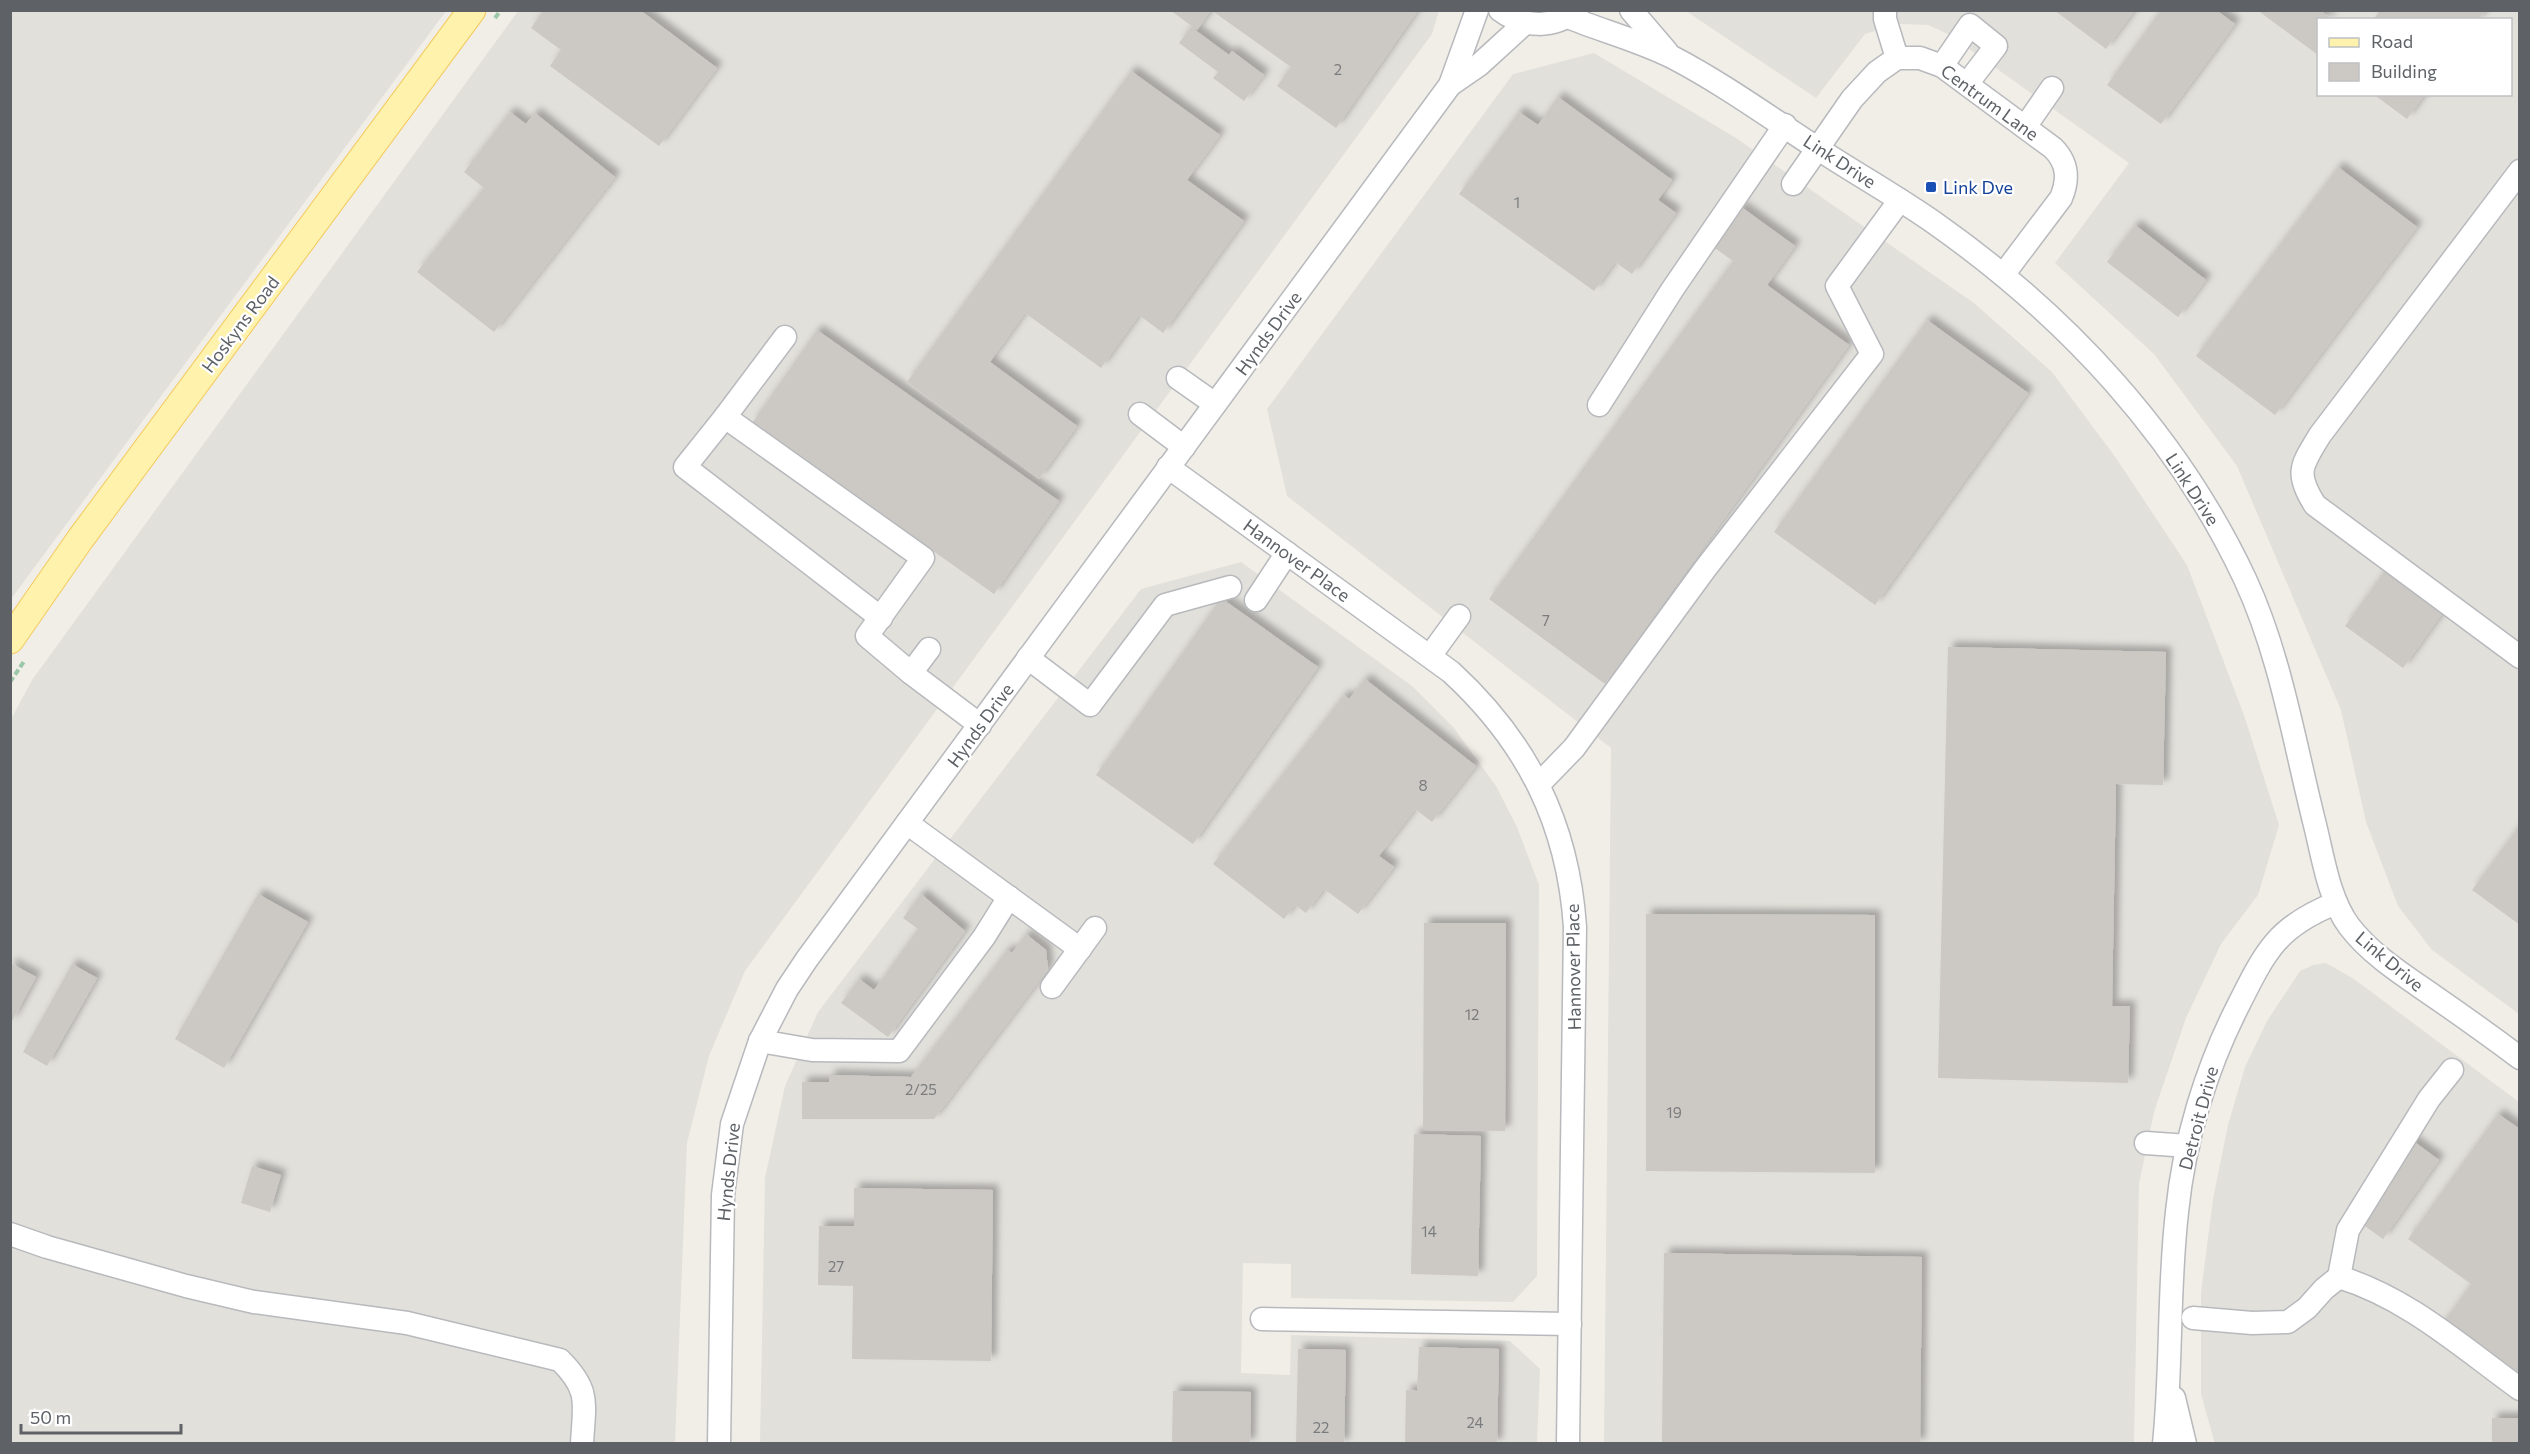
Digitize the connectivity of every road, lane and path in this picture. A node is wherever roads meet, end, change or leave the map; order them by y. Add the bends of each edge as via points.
1 (472, 10) edge
2 (1477, 10) edge
3 (1500, 10) edge
4 (1631, 10) edge
5 (1885, 10) edge
6 (1572, 14) edge
7 (1525, 23) junction
8 (1672, 57) junction
9 (1898, 58) junction
10 (1942, 66) junction
11 (1967, 84) junction
12 (1450, 85) junction
13 (2052, 88) dead end
14 (1785, 125) junction
15 (2025, 127) junction
16 (1819, 149) junction
17 (2520, 171) edge
18 (1793, 184) dead end
19 (1900, 200) junction
20 (2003, 274) junction
21 (785, 337) dead end
22 (1178, 378) dead end
23 (1215, 404) junction
24 (1599, 405) dead end
25 (1140, 414) dead end
26 (725, 417) junction
27 (1184, 447) junction
28 (1168, 467) junction
29 (1287, 553) junction
30 (1230, 587) dead end
31 (1256, 600) dead end
32 (1459, 616) dead end
33 (880, 618) junction
34 (10, 640) edge
35 (929, 649) dead end
36 (1430, 656) junction
37 (2520, 657) edge
38 (1028, 658) junction
39 (910, 673) junction
40 (980, 725) junction
41 (1539, 784) junction
42 (907, 824) junction
43 (1009, 897) junction
44 (2336, 903) junction
45 (1095, 928) dead end
46 (1080, 949) junction
47 (1052, 987) dead end
48 (760, 1041) junction
49 (2520, 1058) edge
50 (2452, 1070) dead end
51 (2146, 1143) dead end
52 (2188, 1146) junction
53 (10, 1233) edge
54 (2339, 1277) junction
55 (2193, 1318) dead end
56 (1262, 1319) dead end
57 (1570, 1324) junction
58 (2170, 1382) junction
59 (2520, 1389) edge
60 (582, 1443) edge
61 (719, 1443) edge
62 (1568, 1443) edge
63 (2163, 1443) edge
64 (2185, 1443) edge

1 - 34 main road, Hoskyns Road via 81,538
2 - 12 street, Hynds Drive
3 - 7 street
4 - 8 street, Link Drive
5 - 9 street
6 - 7 street via 1547,24
6 - 8 street, Link Drive
7 - 12 street, Hynds Drive via 1479,65
8 - 14 street, Link Drive
9 - 10 street, Centrum Lane via 1920,58
9 - 16 street via 1859,91
10 - 11 street, Centrum Lane
10 - 11 street via 1970,25 1996,46
11 - 15 street, Centrum Lane
12 - 23 street, Hynds Drive
13 - 15 street
14 - 16 street, Link Drive
14 - 24 street
15 - 20 street, Centrum Lane via 2060,154 2067,175 2066,186 2052,212
16 - 18 street
16 - 19 street, Link Drive
17 - 37 street via 2302,464 2304,487 2315,505
19 - 20 street, Link Drive
19 - 41 street via 1837,286 1872,354 1705,568 1574,748
20 - 44 street, Link Drive via 2059,324 2123,393 2184,473 2227,544 2259,611 2269,642
21 - 26 street
22 - 23 street
23 - 27 street, Hynds Drive
25 - 27 street
26 - 33 street via 685,467
26 - 33 street via 923,558
27 - 28 street, Hynds Drive
28 - 29 street, Hannover Place
28 - 38 street, Hynds Drive
29 - 31 street
29 - 36 street, Hannover Place
30 - 38 street via 1166,605 1090,705
32 - 36 street
33 - 39 street via 867,636
35 - 39 street
36 - 41 street, Hannover Place via 1488,709
38 - 40 street, Hynds Drive
39 - 40 street
40 - 42 street, Hynds Drive
41 - 57 street, Hannover Place via 1564,856 1575,927
42 - 43 street
42 - 48 street, Hynds Drive via 807,959
43 - 46 street
43 - 48 street via 899,1051 812,1050
44 - 49 street, Link Drive via 2356,934 2379,956 2477,1038
44 - 52 street, Detroit Drive via 2297,921 2275,940 2262,960 2217,1052
45 - 46 street
46 - 47 street
48 - 61 street, Hynds Drive via 742,1089 726,1161
50 - 54 street via 2429,1099 2348,1230
51 - 52 street
52 - 58 street, Detroit Drive via 2174,1242
53 - 60 street via 47,1247 243,1299 407,1323 560,1360 585,1393
54 - 55 street via 2288,1322
54 - 59 street via 2384,1294 2418,1315
56 - 57 street
57 - 62 street, Hannover Place
58 - 63 street, Detroit Drive
58 - 64 street, Detroit Drive

